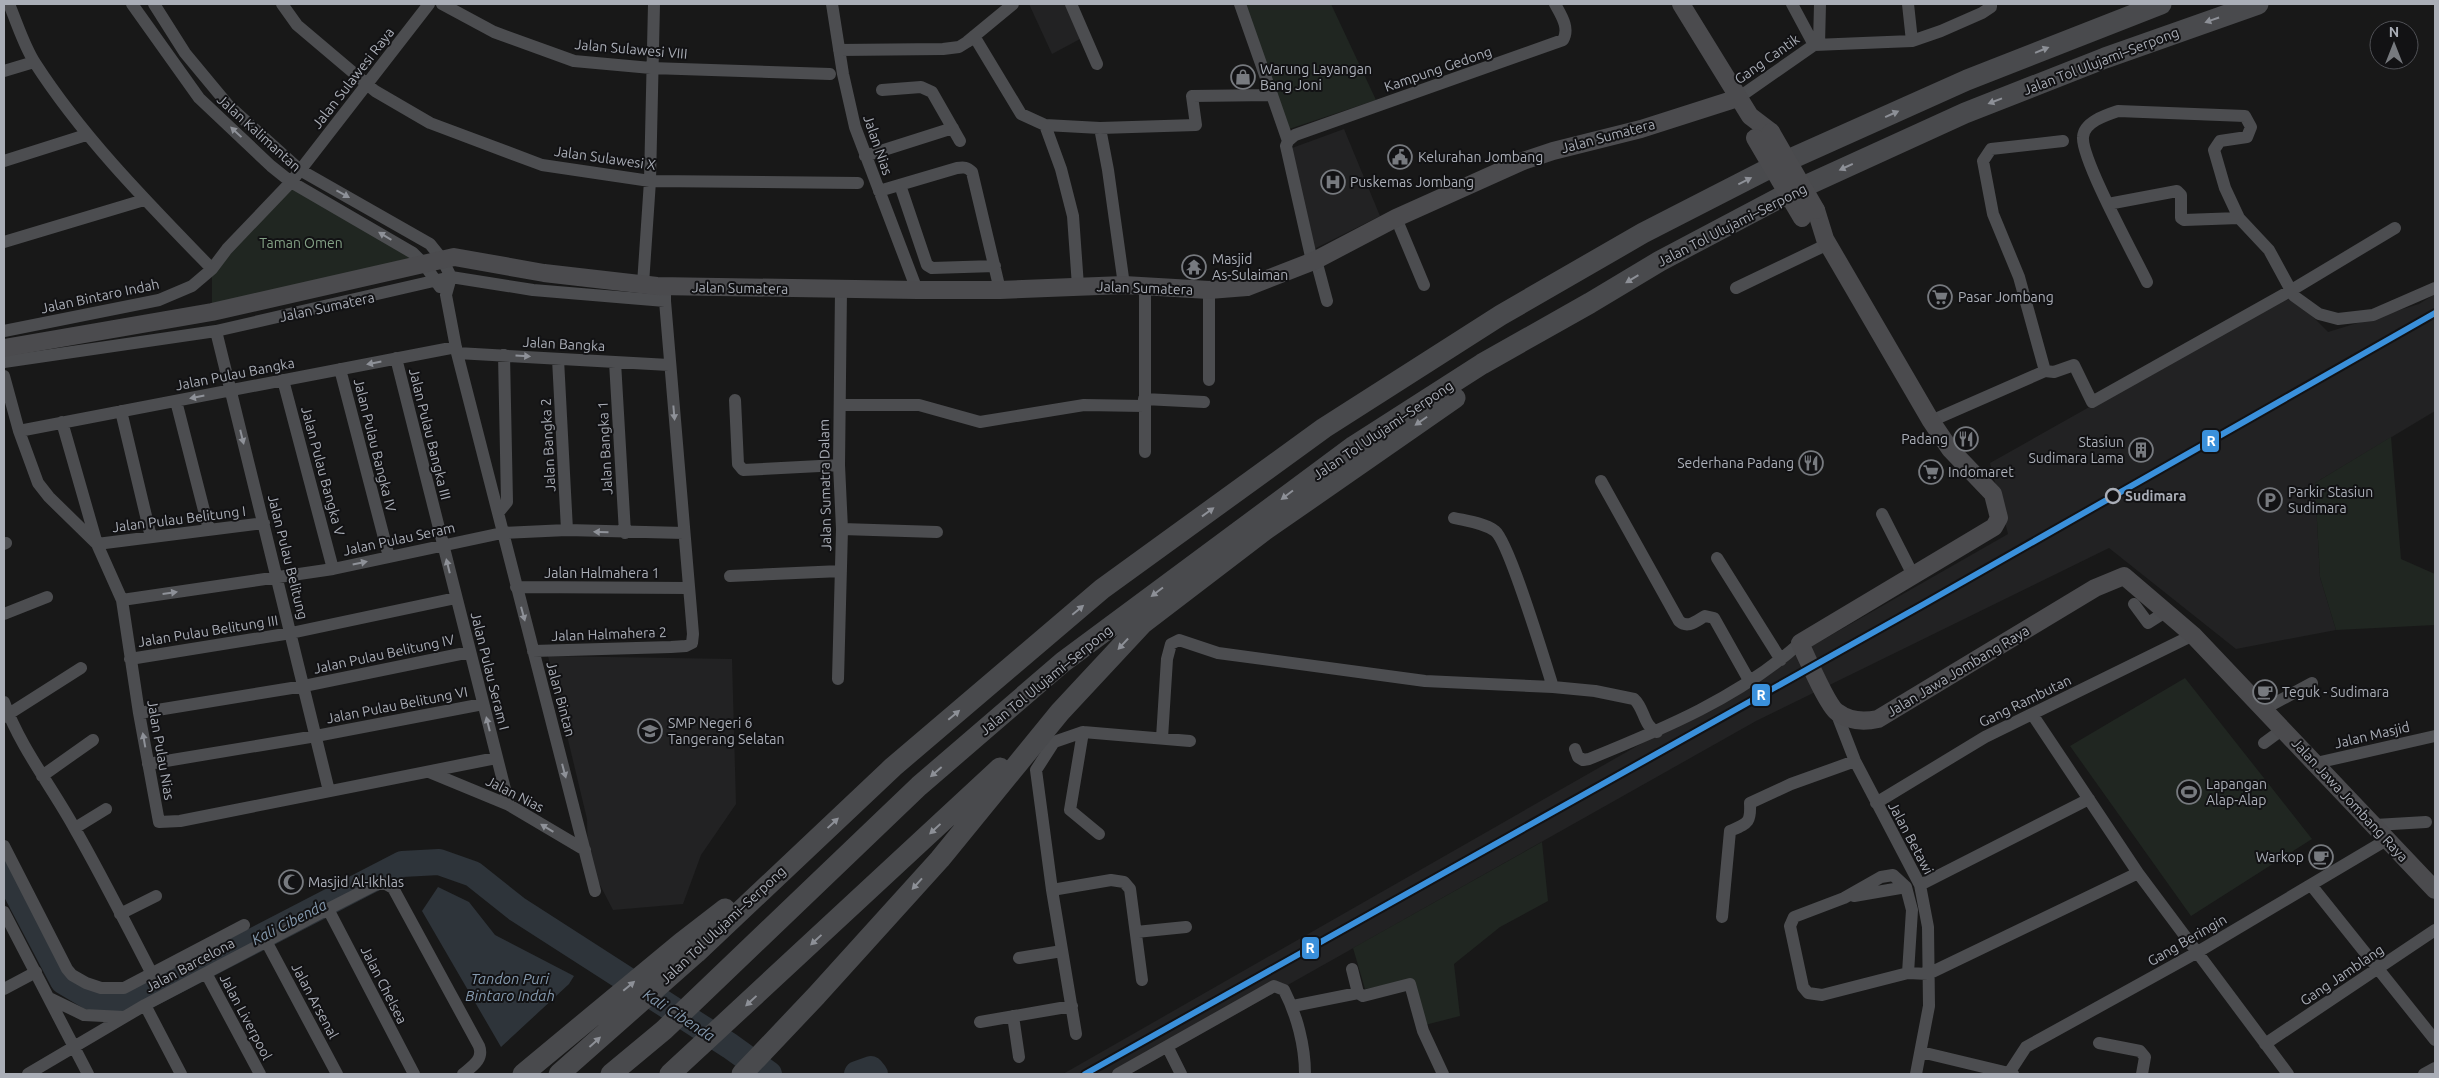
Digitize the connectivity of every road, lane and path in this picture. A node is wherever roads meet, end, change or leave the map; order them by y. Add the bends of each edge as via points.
1 (9, 4) edge
2 (132, 4) edge
3 (154, 4) edge
4 (282, 4) edge
5 (429, 4) edge
6 (442, 4) edge
7 (654, 4) edge
8 (832, 4) edge
9 (1013, 4) edge
10 (1071, 4) edge
11 (1240, 4) edge
12 (1555, 4) edge
13 (1680, 4) edge
14 (1792, 4) edge
15 (1820, 4) edge
16 (1908, 4) edge
17 (1991, 4) edge
18 (2162, 4) edge
19 (2258, 4) edge
20 (974, 36) junction
21 (1912, 41) junction
22 (1816, 44) junction
23 (839, 50) junction
24 (34, 62) junction
25 (1097, 64) dead end
26 (651, 68) junction
27 (4, 71) edge
28 (830, 74) dead end
29 (366, 84) junction
30 (882, 90) dead end
31 (1272, 96) junction
32 (1738, 98) junction
33 (1045, 125) junction
34 (953, 128) junction
35 (1100, 128) junction
36 (86, 134) junction
37 (960, 141) dead end
38 (1288, 141) junction
39 (2064, 141) dead end
40 (866, 156) junction
41 (4, 160) edge
42 (300, 170) junction
43 (650, 181) junction
44 (290, 182) junction
45 (858, 183) dead end
46 (900, 185) junction
47 (879, 191) junction
48 (144, 200) junction
49 (2108, 204) junction
50 (1396, 218) junction
51 (2238, 218) junction
52 (2395, 228) dead end
53 (1826, 241) junction
54 (4, 242) edge
55 (442, 259) junction
56 (1314, 261) junction
57 (424, 264) junction
58 (995, 266) junction
59 (212, 269) junction
60 (451, 278) junction
61 (434, 281) junction
62 (2147, 282) dead end
63 (643, 284) junction
64 (1124, 284) junction
65 (1424, 284) dead end
66 (1145, 285) junction
67 (1078, 286) junction
68 (1736, 288) dead end
69 (2435, 288) edge
70 (841, 290) junction
71 (917, 290) junction
72 (1000, 290) junction
73 (1209, 290) junction
74 (2290, 291) junction
75 (446, 294) junction
76 (664, 294) junction
77 (1327, 301) dead end
78 (1590, 303) junction
79 (4, 331) edge
80 (216, 331) junction
81 (4, 348) edge
82 (457, 350) junction
83 (504, 355) junction
84 (396, 358) junction
85 (558, 358) junction
86 (4, 362) edge
87 (615, 362) junction
88 (669, 365) junction
89 (340, 369) junction
90 (2045, 371) junction
91 (4, 376) edge
92 (283, 380) junction
93 (1209, 380) dead end
94 (230, 390) junction
95 (735, 400) dead end
96 (176, 401) junction
97 (1204, 402) dead end
98 (1144, 403) junction
99 (840, 405) junction
100 (121, 411) junction
101 (1930, 421) junction
102 (62, 422) junction
103 (19, 431) junction
104 (1145, 452) dead end
105 (839, 465) junction
106 (1601, 481) dead end
107 (498, 514) junction
108 (1882, 514) dead end
109 (1454, 518) dead end
110 (264, 523) junction
111 (842, 529) junction
112 (209, 530) junction
113 (567, 530) junction
114 (502, 532) junction
115 (625, 532) junction
116 (937, 532) dead end
117 (684, 533) junction
118 (151, 537) junction
119 (97, 544) junction
120 (443, 545) junction
121 (388, 557) junction
122 (1717, 558) dead end
123 (333, 569) junction
124 (840, 571) junction
125 (1913, 575) junction
126 (730, 576) dead end
127 (278, 578) junction
128 (516, 587) junction
129 (688, 588) junction
130 (47, 598) dead end
131 (456, 598) junction
132 (122, 600) junction
133 (2134, 604) dead end
134 (2167, 611) junction
135 (4, 614) edge
136 (291, 633) junction
137 (2193, 635) junction
138 (1800, 643) junction
139 (533, 651) junction
140 (470, 652) junction
141 (130, 659) junction
142 (1781, 660) junction
143 (80, 668) dead end
144 (838, 679) dead end
145 (1750, 682) junction
146 (2312, 683) dead end
147 (304, 686) junction
148 (1553, 687) junction
149 (4, 702) edge
150 (483, 704) junction
151 (2264, 709) junction
152 (139, 712) junction
153 (1060, 712) junction
154 (1836, 712) junction
155 (2032, 714) junction
156 (6, 716) edge
157 (2283, 729) junction
158 (1083, 732) junction
159 (1657, 732) junction
160 (316, 736) junction
161 (2435, 736) edge
162 (1162, 738) junction
163 (94, 740) dead end
164 (1190, 741) dead end
165 (2264, 743) dead end
166 (1575, 749) dead end
167 (496, 758) junction
168 (1855, 761) junction
169 (2316, 763) junction
170 (148, 764) junction
171 (429, 771) junction
172 (42, 776) junction
173 (329, 792) junction
174 (2089, 799) junction
175 (1876, 804) junction
176 (509, 805) junction
177 (106, 809) dead end
178 (2426, 822) dead end
179 (2375, 825) junction
180 (75, 828) junction
181 (1099, 834) dead end
182 (2388, 839) junction
183 (4, 846) edge
184 (585, 850) junction
185 (2138, 873) junction
186 (2432, 882) edge
187 (1920, 885) junction
188 (2311, 885) junction
189 (1052, 890) junction
190 (595, 891) dead end
191 (156, 896) dead end
192 (328, 909) junction
193 (4, 912) edge
194 (120, 914) junction
195 (1722, 917) dead end
196 (244, 925) dead end
197 (1186, 927) dead end
198 (2435, 930) edge
199 (1136, 932) junction
200 (266, 942) junction
201 (689, 948) junction
202 (1062, 950) junction
203 (2196, 953) junction
204 (1019, 958) dead end
205 (1352, 969) dead end
206 (2378, 969) junction
207 (36, 972) junction
208 (206, 973) junction
209 (152, 974) junction
210 (1908, 974) junction
211 (1928, 974) junction
212 (1142, 980) dead end
213 (4, 989) edge
214 (1358, 993) junction
215 (48, 998) junction
216 (145, 1005) junction
217 (1072, 1006) junction
218 (1292, 1006) junction
219 (1013, 1016) junction
220 (125, 1018) junction
221 (980, 1022) dead end
222 (1076, 1034) dead end
223 (2435, 1040) edge
224 (2099, 1043) dead end
225 (2265, 1044) junction
226 (74, 1048) junction
227 (1168, 1048) junction
228 (1921, 1052) junction
229 (1019, 1057) dead end
230 (2435, 1068) edge
231 (746, 1071) edge
232 (28, 1074) edge
233 (88, 1074) edge
234 (181, 1074) edge
235 (260, 1074) edge
236 (337, 1074) edge
237 (414, 1074) edge
238 (464, 1074) edge
239 (523, 1074) edge
240 (559, 1074) edge
241 (612, 1074) edge
242 (670, 1074) edge
243 (1118, 1074) edge
244 (1181, 1074) edge
245 (1305, 1074) edge
246 (1443, 1074) edge
247 (1916, 1074) edge
248 (2011, 1074) edge
249 (2142, 1074) edge
250 (2288, 1074) edge
251 (2424, 1074) edge

1 - 24 street
44 -> 2 street, Jalan Kalimantan via 199,98
3 - 42 street, Jalan Kalimantan via 185,53 229,106
4 - 29 street, Jalan Sulawesi X via 297,25
5 - 29 street, Jalan Sulawesi Raya
6 - 26 street, Jalan Sulawesi VIII via 494,32 574,62
7 - 26 street
8 - 23 street, Jalan Nias
9 - 20 street
10 - 25 street
11 - 31 street
12 - 38 street, Kampung Gedong via 1564,21 1566,36 1563,40 1295,135
13 - 32 street
14 - 22 street
15 - 22 street
16 - 21 street
17 - 21 street via 1982,13
201 -> 18 highway, Jalan Tol Ulujami–Serpong via 893,767 1102,589 1324,428 1501,315 1643,234 1766,170 1967,80
19 -> 78 highway, Jalan Tol Ulujami–Serpong via 2104,58 1880,151 1781,197
20 - 23 street via 959,47 943,49
20 - 33 street via 1021,114
21 - 22 street
22 - 32 street, Gang Cantik
23 - 40 street, Jalan Nias via 855,127
24 - 27 street
24 - 36 street
26 - 28 street, Jalan Sulawesi VIII
26 - 43 street
29 - 42 street, Jalan Sulawesi Raya
29 - 43 street, Jalan Sulawesi X via 430,123 542,165
30 - 34 street via 929,89
31 - 35 street via 1192,96 1196,125
31 - 38 street
32 - 50 street, Jalan Sumatera via 1523,161
32 - 53 street, bridge
33 - 35 street
33 - 67 street via 1073,216
34 - 37 street
34 - 40 street
35 - 64 street
36 - 41 street
36 - 48 street
38 - 56 street via 1286,146
39 - 90 street via 1991,149 1983,161 1993,214 2019,277
40 - 47 street, Jalan Nias
42 - 44 street, Jalan Bintaro Indah
42 -> 55 street, Jalan Kalimantan via 430,244
43 - 45 street, Jalan Sulawesi X
43 - 63 street
57 -> 44 street, Jalan Kalimantan via 413,253
44 - 59 street, Jalan Bintaro Indah
46 - 47 street
46 - 58 street via 927,264 932,268
46 - 58 street via 957,168 969,169
47 - 71 street, Jalan Nias
48 - 54 street
48 - 59 street
49 - 51 street via 2177,192 2181,195 2181,218 2184,220
49 - 51 street via 2086,154 2083,137 2087,128 2104,116 2118,111 2245,116 2251,127 2247,137 2220,141 2214,150
49 - 62 street
50 - 56 street, Jalan Sumatera
50 - 65 street
51 - 74 street via 2269,250
52 - 74 street
53 - 68 street
53 - 101 street
55 - 57 street, Jalan Sumatera
55 - 60 street
55 - 63 street, Jalan Sumatera via 467,257 544,273
56 - 73 street, Jalan Sumatera via 1247,287
56 - 77 street
57 - 61 street
57 - 81 street, Jalan Sumatera via 212,312
58 - 72 street
59 - 79 street, Jalan Bintaro Indah via 192,286 159,300
60 - 61 street, Jalan Sumatera
60 - 75 street, Jalan Bintan
60 - 76 street, Jalan Sumatera via 534,290
61 - 75 street
61 - 80 street, Jalan Sumatera
63 - 76 street, Jalan Sumatera
64 - 66 street, Jalan Sumatera
64 - 67 street, Jalan Sumatera
66 - 73 street, Jalan Sumatera
66 - 98 street
67 - 72 street, Jalan Sumatera
69 - 74 street via 2373,315 2338,319 2319,314
70 - 71 street, Jalan Sumatera
70 - 76 street, Jalan Sumatera
70 - 99 street, Jalan Sumatra Dalam
71 - 72 street, Jalan Sumatera
73 - 93 street
74 - 90 street via 2092,402 2074,365 2054,372
75 - 82 street, Jalan Bintan
76 - 88 street
78 -> 153 highway via 1265,530 1142,624
78 -> 241 highway, Jalan Tol Ulujami–Serpong via 1482,364 1354,446 1064,662 920,786 664,1030
80 - 86 street, Jalan Sumatera
80 - 94 street, Jalan Pulau Belitung
82 - 83 street, Jalan Bangka
82 - 84 street, Jalan Pulau Bangka
82 - 107 street, Jalan Bintan
83 -> 85 street, Jalan Bangka
83 - 107 street via 507,502
84 -> 89 street, Jalan Pulau Bangka
84 - 120 street, Jalan Pulau Bangka III
85 - 87 street, Jalan Bangka
85 - 113 street, Jalan Bangka 2
87 - 88 street, Jalan Bangka
87 - 115 street, Jalan Bangka 1
88 -> 117 street
89 - 92 street, Jalan Pulau Bangka
89 - 121 street, Jalan Pulau Bangka IV
90 - 101 street
91 - 103 street, Jalan Pulau Nias
92 - 94 street, Jalan Pulau Bangka
92 - 123 street, Jalan Pulau Bangka V
94 -> 96 street, Jalan Pulau Bangka
94 -> 110 street, Jalan Pulau Belitung
95 - 105 street via 738,464 743,470
96 - 100 street, Jalan Pulau Bangka
96 - 112 street
97 - 98 street
98 - 99 street via 1084,405 980,422 919,405
98 - 104 street
99 - 105 street, Jalan Sumatra Dalam
100 - 102 street, Jalan Pulau Bangka
100 - 118 street
101 - 125 street via 1950,449 1993,494 1999,518 1994,527
102 - 103 street, Jalan Pulau Bangka
102 - 119 street
103 - 119 street, Jalan Pulau Nias via 42,489
105 - 111 street, Jalan Sumatra Dalam
106 - 145 street via 1679,621 1690,625 1705,616 1714,618
107 - 114 street, Jalan Bintan
108 - 125 street
109 - 148 street via 1497,533 1514,571
110 - 112 street, Jalan Pulau Belitung I
110 - 127 street, Jalan Pulau Belitung
111 - 116 street
111 - 124 street, Jalan Sumatra Dalam
112 - 118 street, Jalan Pulau Belitung I
113 - 114 street, Jalan Pulau Seram
115 -> 113 street, Jalan Pulau Seram
114 - 120 street, Jalan Pulau Seram
114 - 128 street, Jalan Bintan
115 - 117 street, Jalan Pulau Seram
117 - 129 street
118 - 119 street, Jalan Pulau Belitung I
119 - 132 street, Jalan Pulau Nias
120 - 121 street, Jalan Pulau Seram
131 -> 120 street, Jalan Pulau Seram I
123 -> 121 street, Jalan Pulau Seram
122 - 142 street
123 - 127 street, Jalan Pulau Seram
124 - 126 street
124 - 144 street, Jalan Sumatra Dalam
125 - 138 street
132 -> 127 street, Jalan Pulau Seram
127 - 136 street, Jalan Pulau Belitung
128 - 129 street, Jalan Halmahera 1
128 -> 139 street, Jalan Bintan
129 - 139 street, Jalan Halmahera 2 via 693,638 690,645
130 - 135 street
131 - 136 street, Jalan Pulau Belitung III
131 - 140 street, Jalan Pulau Seram I
132 - 141 street, Jalan Pulau Nias
133 - 134 street via 2148,623
134 - 137 street, Jalan Jawa Jombang Raya
134 - 154 street, Jalan Jawa Jombang Raya via 2124,576 2095,588 1878,719 1864,722
136 - 141 street, Jalan Pulau Belitung III
136 - 147 street, Jalan Pulau Belitung
137 - 151 street, Jalan Jawa Jombang Raya
137 - 155 street, Gang Rambutan
138 - 142 street
138 - 154 street
139 -> 184 street, Jalan Bintan
140 - 147 street, Jalan Pulau Belitung IV
140 - 150 street, Jalan Pulau Seram I
141 - 152 street, Jalan Pulau Nias
142 - 145 street
143 - 156 street
145 - 159 street
146 - 151 street
147 - 152 street, Jalan Pulau Belitung IV
147 - 160 street, Jalan Pulau Belitung
148 - 159 street via 1634,699 1649,726
148 - 162 street via 1425,681 1218,653 1179,640 1171,644 1167,659
149 - 156 street
150 - 160 street, Jalan Pulau Belitung VI
167 -> 150 street, Jalan Pulau Seram I
151 - 157 street, Jalan Jawa Jombang Raya
170 -> 152 street, Jalan Pulau Nias
153 -> 231 highway via 940,859
153 -> 242 highway
154 - 168 street, Jalan Betawi
155 - 174 street
155 - 175 street, Gang Rambutan via 1985,737
156 - 172 street
157 - 165 street
157 - 169 street, Jalan Jawa Jombang Raya
158 - 162 street
158 - 181 street via 1070,810
158 - 189 street via 1054,742 1036,770
159 - 166 street via 1588,759 1578,757
160 - 170 street, Jalan Pulau Belitung VI
160 - 173 street, Jalan Pulau Belitung
161 - 169 street, Jalan Masjid
162 - 164 street
163 - 172 street
167 - 171 street, Jalan Pulau Nias
167 - 176 street, Jalan Pulau Seram I
168 - 175 street, Jalan Betawi
168 - 195 street via 1750,803 1751,817 1747,823 1730,831
169 - 179 street, Jalan Jawa Jombang Raya
170 - 173 street, Jalan Pulau Nias via 159,822
171 - 173 street, Jalan Pulau Nias
171 - 176 street, Jalan Nias
172 - 180 street
174 - 185 street
174 - 187 street
175 - 187 street, Jalan Betawi
184 -> 176 street, Jalan Nias
177 - 180 street
178 - 179 street
179 - 182 street, Jalan Jawa Jombang Raya
180 - 194 street
182 - 186 street, Jalan Jawa Jombang Raya
182 - 188 street, Gang Beringin
183 - 209 street via 72,975 86,984 111,989 124,988
184 - 190 street, Jalan Bintan
185 - 203 street
185 - 211 street
187 - 211 street, Jalan Betawi via 1928,927
188 - 203 street, Gang Beringin
188 - 206 street
189 - 199 street via 1111,880 1124,882 1130,889
189 - 202 street
191 - 194 street
192 - 200 street, Jalan Barcelona
192 - 237 street, Jalan Chelsea
192 - 238 street, Jalan Barcelona via 375,885 384,883 393,888 481,1051 479,1060
193 - 207 street
194 - 209 street
196 - 209 street
197 - 199 street
198 - 206 street, Gang Jamblang
199 - 212 street
200 - 208 street, Jalan Barcelona
200 - 236 street, Jalan Arsenal
239 -> 201 highway via 591,1018
240 -> 201 highway, Jalan Tol Ulujami–Serpong via 630,1010
202 - 204 street
202 - 217 street
203 - 225 street
203 - 248 street, Gang Beringin via 2026,1048
205 - 214 street
206 - 223 street
206 - 225 street, Gang Jamblang
207 - 213 street
207 - 215 street
208 - 216 street, Jalan Barcelona
208 - 235 street, Jalan Liverpool
210 - 210 street via 1912,910 1906,888 1844,898 1794,917 1790,926 1803,987 1808,993 1822,996
210 - 211 street
211 - 228 street, Jalan Betawi via 1928,1006
214 - 218 street
214 - 246 street via 1363,996 1410,984 1423,1031
215 - 220 street via 84,1014
215 - 226 street
216 - 220 street, Jalan Barcelona
216 - 234 street
217 - 219 street
217 - 222 street
218 - 227 street via 1284,990 1274,986
218 - 245 street via 1306,1053
219 - 221 street
219 - 229 street
220 - 226 street, Jalan Barcelona
224 - 249 street via 2140,1051 2145,1061
225 - 250 street
226 - 232 street, Jalan Barcelona
226 - 233 street
227 - 243 street
227 - 244 street
228 - 247 street, Jalan Betawi
228 - 248 street
230 - 251 street

